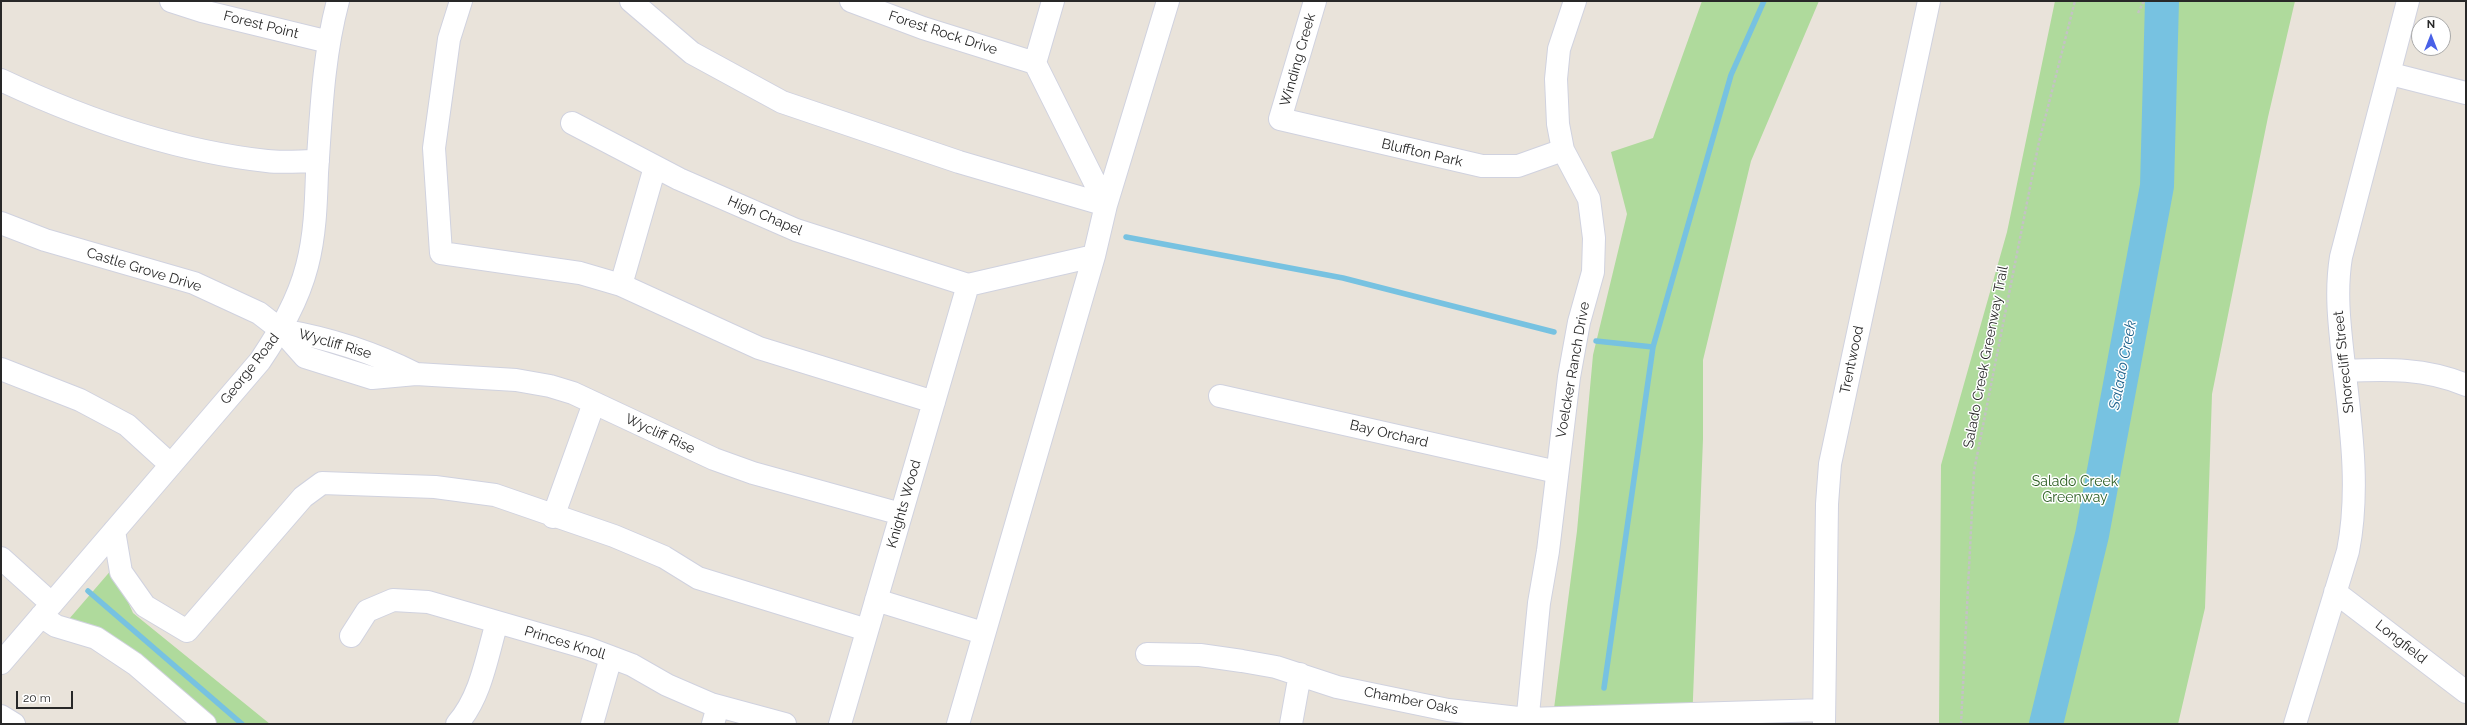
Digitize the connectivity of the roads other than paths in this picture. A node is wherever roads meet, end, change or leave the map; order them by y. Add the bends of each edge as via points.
1 (338, 1) edge
2 (461, 1) edge
3 (631, 1) edge
4 (851, 1) edge
5 (1053, 1) edge
6 (1168, 1) edge
7 (1315, 1) edge
8 (1575, 1) edge
9 (1929, 1) edge
10 (2408, 1) edge
11 (183, 3) edge
12 (329, 42) junction
13 (1035, 63) junction
14 (2391, 74) junction
15 (1, 80) edge
16 (2466, 93) edge
17 (1280, 120) joint
18 (572, 123) dead end
19 (1563, 150) junction
20 (318, 161) junction
21 (655, 167) junction
22 (1106, 205) junction
23 (1, 223) edge
24 (1094, 256) junction
25 (621, 285) junction
26 (968, 285) junction
27 (281, 330) junction
28 (1, 369) edge
29 (2345, 371) junction
30 (2466, 385) edge
31 (1220, 396) dead end
32 (934, 402) junction
33 (594, 403) junction
34 (170, 465) junction
35 (1557, 472) junction
36 (901, 514) junction
37 (553, 517) junction
38 (114, 531) junction
39 (1, 558) edge
40 (2335, 592) junction
41 (876, 600) junction
42 (47, 610) junction
43 (497, 622) junction
44 (867, 630) junction
45 (983, 633) junction
46 (351, 636) dead end
47 (1147, 654) dead end
48 (612, 657) junction
49 (1, 663) edge
50 (1300, 674) junction
51 (2466, 692) edge
52 (716, 715) edge
53 (1, 716) edge
54 (1824, 717) edge
55 (1527, 721) edge
56 (14, 724) edge
57 (205, 724) edge
58 (457, 724) edge
59 (592, 724) edge
60 (784, 724) edge
61 (840, 724) edge
62 (958, 724) edge
63 (1291, 724) edge
64 (2295, 724) edge

1 - 12 street, George Road
2 - 25 street via 449,39 434,148 441,253 580,273
3 - 22 street via 692,53 782,102 959,162
4 - 13 street, Forest Rock Drive via 923,28
5 - 13 street
6 - 22 street
7 - 17 street, Winding Creek
8 - 19 street, Voelcker Ranch Drive via 1559,49 1556,79 1558,124
9 - 54 street, Trentwood via 1830,464 1827,504
10 - 14 street, Shorecliff Street
11 - 12 street, Forest Point
12 - 20 street, George Road via 323,80
13 - 22 street
14 - 16 street
14 - 29 street, Shorecliff Street via 2341,257 2337,294
15 - 20 street via 40,98 112,124 206,152 268,161
17 - 19 street, Bluffton Park via 1482,166 1518,166
18 - 21 street, High Chapel
19 - 35 street, Voelcker Ranch Drive via 1589,199 1594,238 1593,272 1579,322
20 - 27 street, George Road via 315,217 307,265 300,291
21 - 25 street
21 - 26 street, High Chapel via 796,230
22 - 24 street
23 - 27 street, Castle Grove Drive via 45,240 194,283 259,313
24 - 26 street
24 - 45 street
25 - 32 street via 759,348
26 - 32 street, Knights Wood
27 - 33 street, Wycliff Rise via 319,336 384,358 416,374 516,380 550,386
27 - 34 street, George Road via 260,361
28 - 34 street via 80,400 127,425
29 - 30 street via 2411,370 2442,376
29 - 40 street, Shorecliff Street via 2355,480 2353,527
31 - 35 street, Bay Orchard
32 - 36 street, Knights Wood
33 - 36 street, Wycliff Rise via 714,459 746,471
33 - 37 street
34 - 38 street, George Road
35 - 55 street, Voelcker Ranch Drive via 1539,603
36 - 41 street, Knights Wood
37 - 38 street via 495,495 435,487 322,483 303,497 187,631 145,606 121,572
37 - 44 street via 614,536 657,554 698,578
38 - 42 street, George Road
39 - 42 street
40 - 51 street, Longfield
40 - 64 street, Shorecliff Street
41 - 44 street, Knights Wood
41 - 45 street
42 - 49 street, George Road
42 - 57 street via 56,626 96,638 135,664
43 - 46 street, Princes Knoll via 428,602 393,600 367,611
43 - 48 street, Princes Knoll
43 - 58 street via 478,688
44 - 61 street, Knights Wood
45 - 62 street
47 - 50 street, Chamber Oaks via 1200,655 1276,667
48 - 52 street, Princes Knoll via 632,665
48 - 59 street
50 - 55 street, Chamber Oaks via 1337,687 1448,710
50 - 63 street
52 - 60 street, Princes Knoll
53 - 56 street
54 - 55 street, Chamber Oaks

